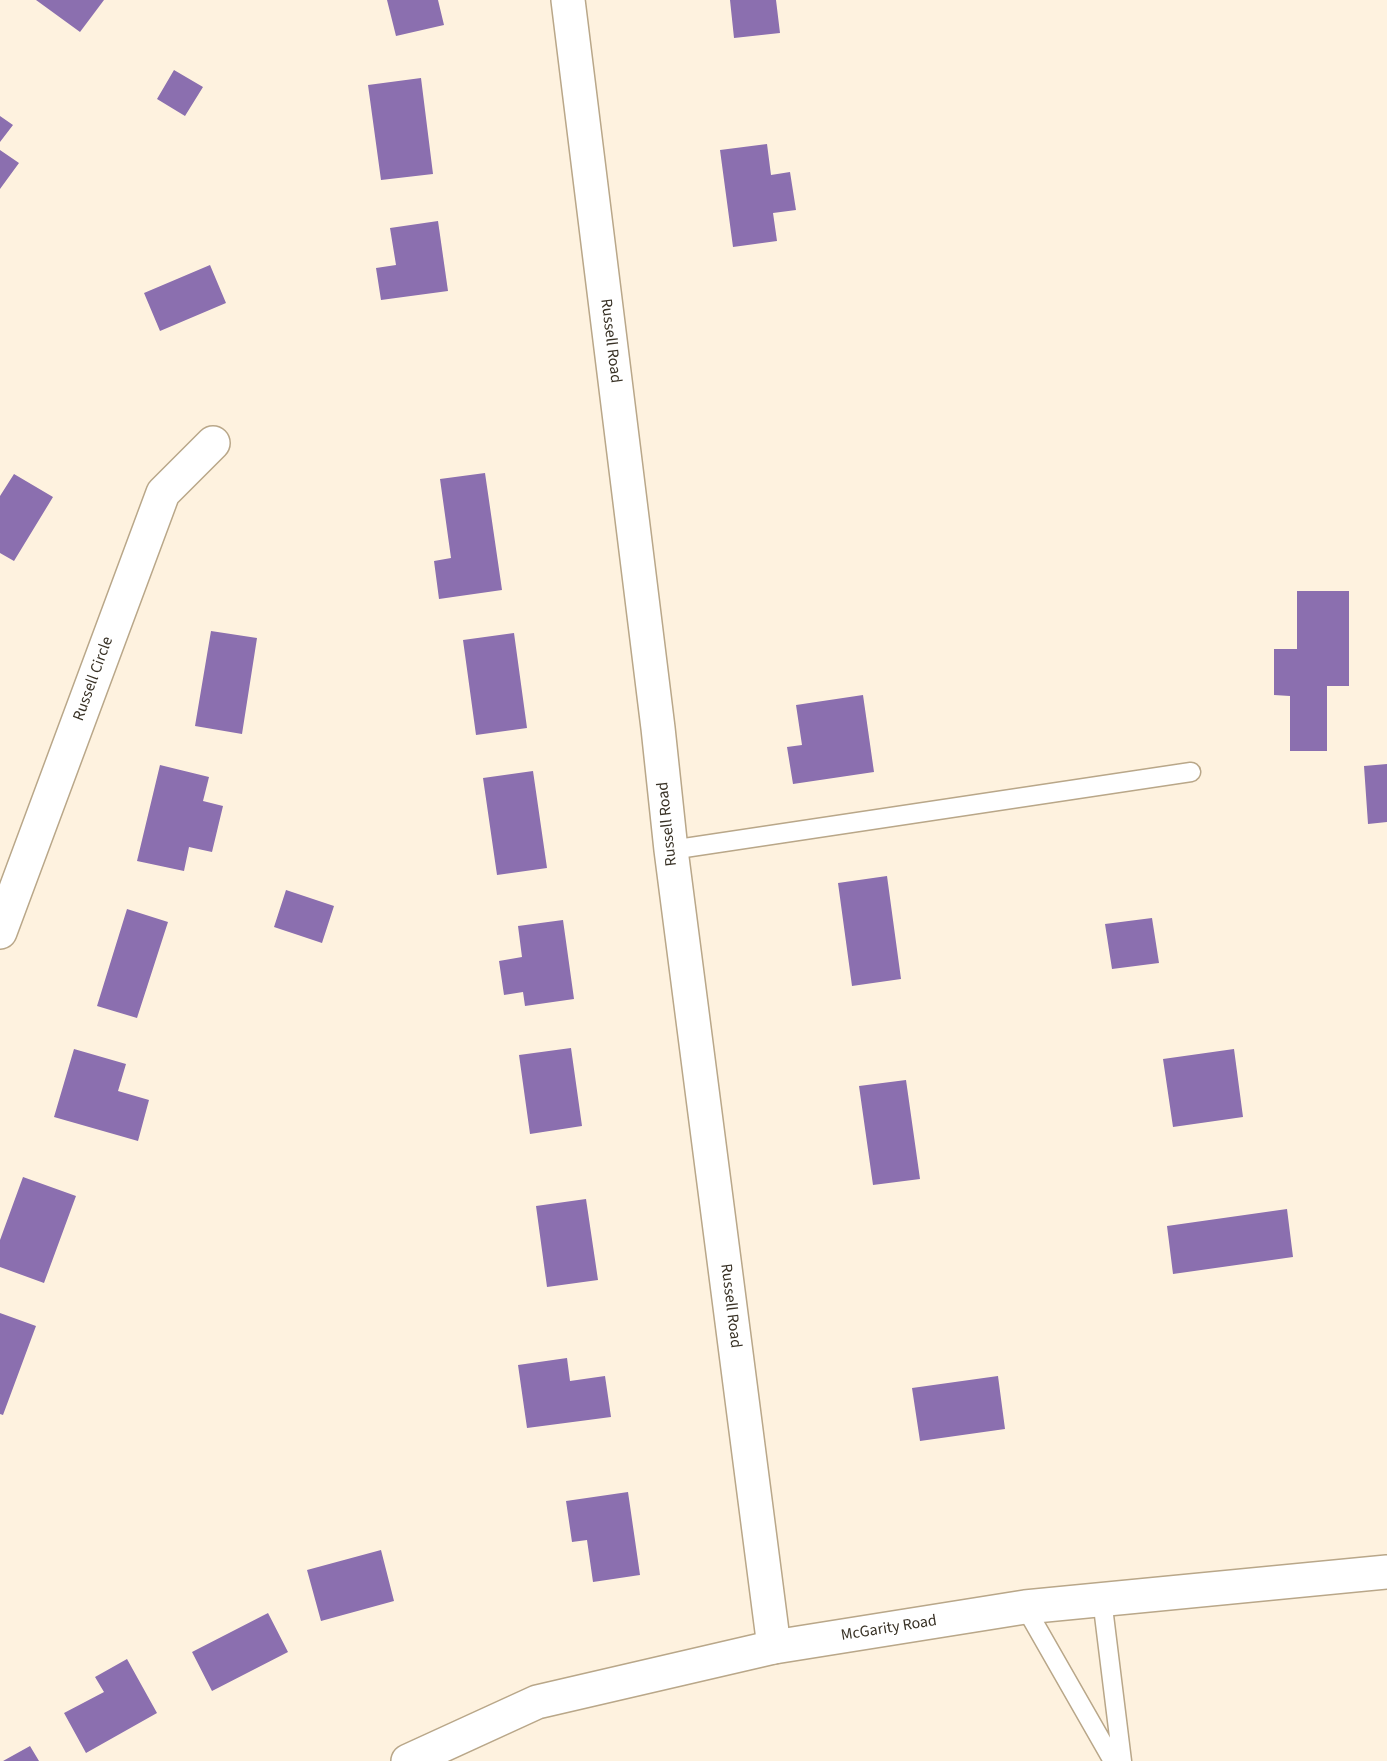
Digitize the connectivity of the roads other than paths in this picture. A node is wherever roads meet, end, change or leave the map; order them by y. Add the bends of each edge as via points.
1 (568, 0) edge
2 (213, 443) dead end
3 (1191, 772) dead end
4 (671, 850) junction
5 (0, 932) edge
6 (1387, 1572) edge
7 (1102, 1599) junction
8 (1025, 1607) junction
9 (774, 1647) junction
10 (408, 1761) edge
11 (1113, 1761) edge
12 (1122, 1761) edge

1 - 4 street, Russell Road
2 - 5 street, Russell Circle via 163,493
3 - 4 lane
4 - 9 street, Russell Road
6 - 7 street, McGarity Road
7 - 8 street, McGarity Road
7 - 12 lane
8 - 9 street, McGarity Road
8 - 11 lane
9 - 10 street, McGarity Road via 537,1702

